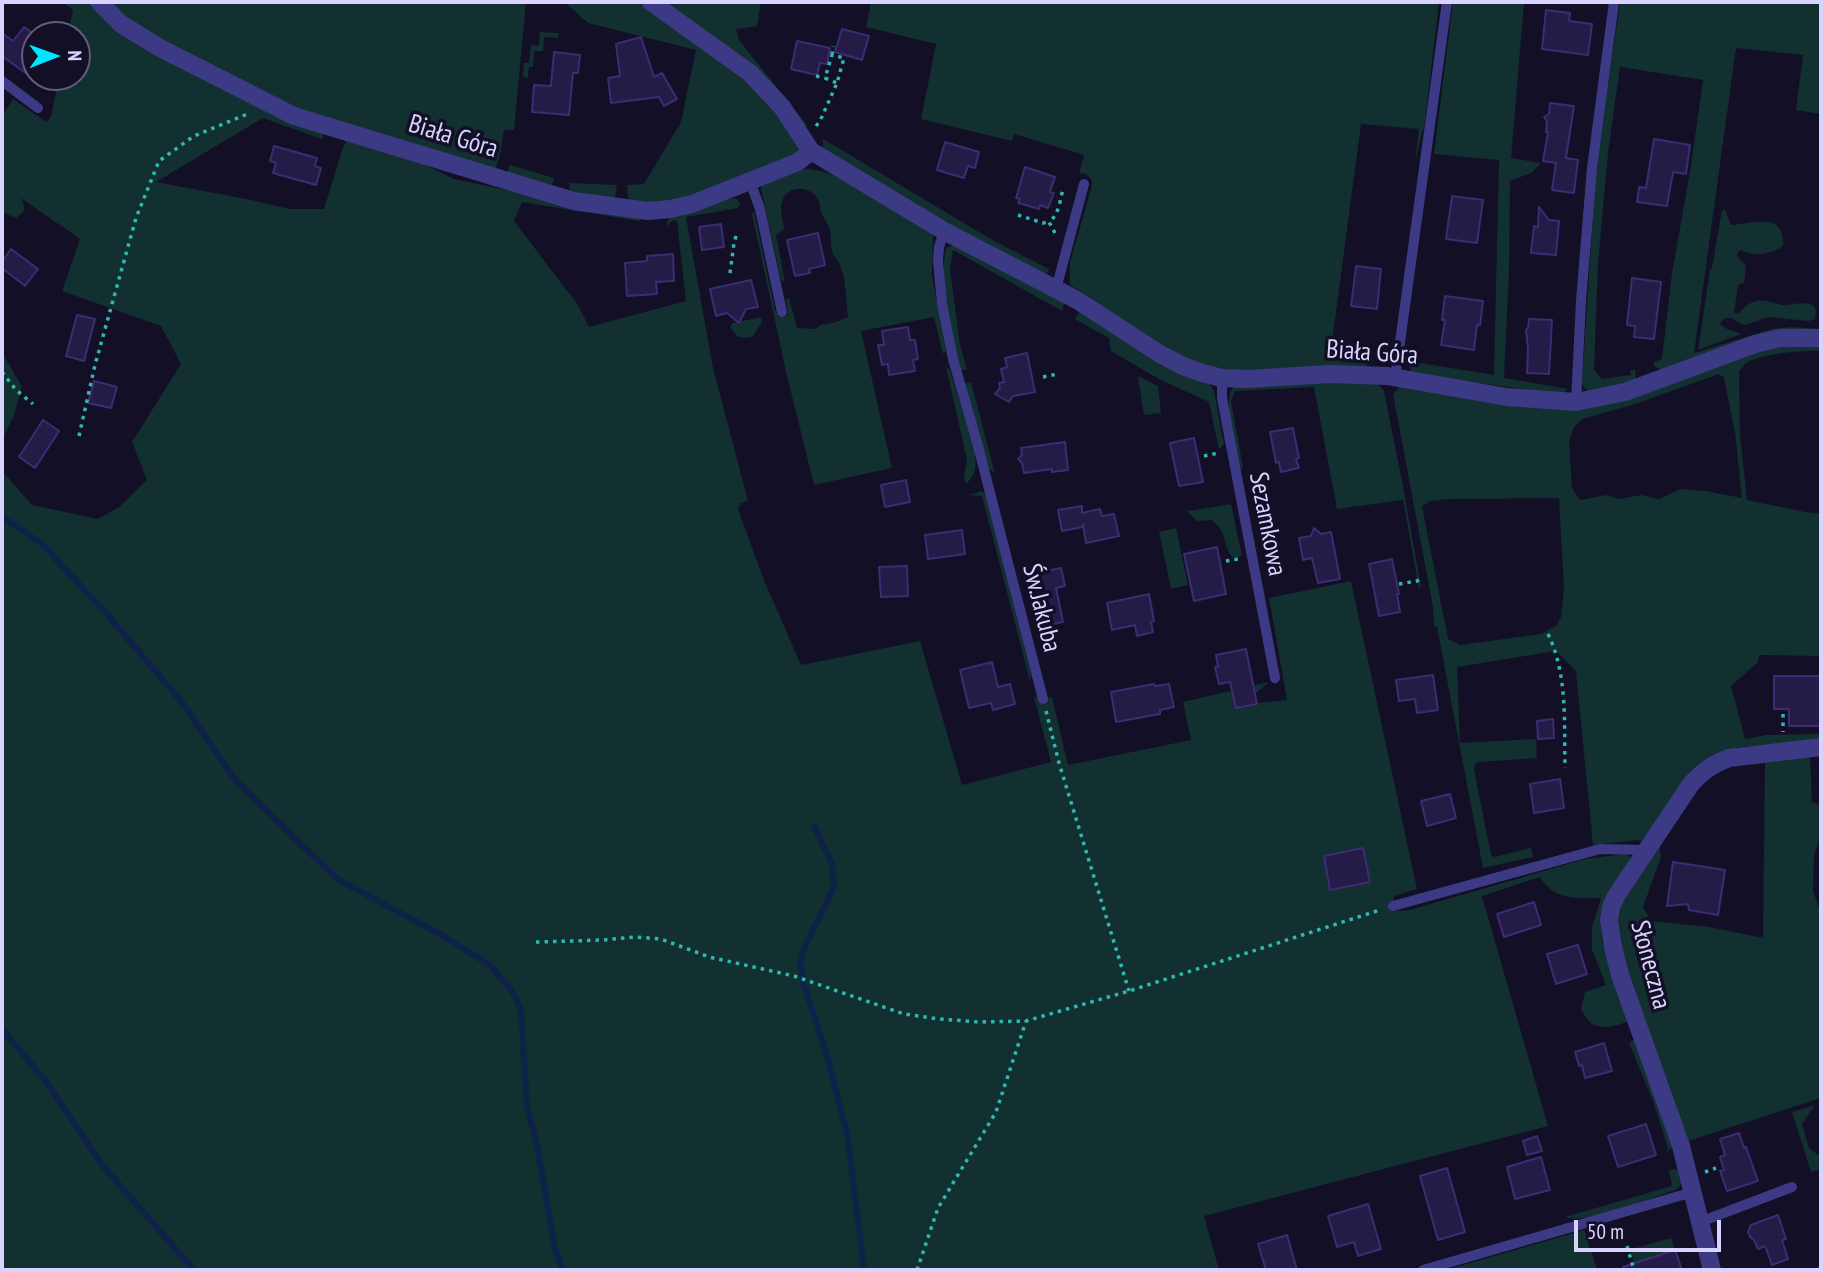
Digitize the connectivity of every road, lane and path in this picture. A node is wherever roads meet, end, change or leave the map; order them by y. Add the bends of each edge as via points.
1 (99, 2) edge
2 (651, 2) edge
3 (1447, 2) edge
4 (1614, 2) edge
5 (833, 46) dead end
6 (832, 55) junction
7 (816, 76) dead end
8 (825, 78) junction
9 (2, 81) edge
10 (837, 83) junction
11 (272, 104) junction
12 (38, 108) dead end
13 (812, 130) dead end
14 (811, 151) junction
15 (750, 181) junction
16 (1084, 184) dead end
17 (1063, 189) dead end
18 (1017, 215) dead end
19 (1049, 222) junction
20 (944, 232) junction
21 (737, 233) dead end
22 (1055, 233) dead end
23 (730, 273) dead end
24 (1056, 289) junction
25 (782, 312) dead end
26 (1821, 338) edge
27 (2, 372) edge
28 (1058, 374) dead end
29 (1044, 377) dead end
30 (1222, 378) junction
31 (1395, 378) junction
32 (1576, 402) junction
33 (33, 404) dead end
34 (79, 436) dead end
35 (1220, 453) dead end
36 (1204, 456) dead end
37 (1243, 558) dead end
38 (1226, 561) dead end
39 (1423, 577) dead end
40 (1399, 584) dead end
41 (1548, 635) dead end
42 (1275, 678) dead end
43 (1043, 699) joint
44 (1783, 714) dead end
45 (1783, 735) dead end
46 (1821, 747) edge
47 (1565, 768) dead end
48 (1647, 850) junction
49 (1394, 906) joint
50 (536, 942) dead end
51 (1129, 991) junction
52 (1026, 1021) junction
53 (1792, 1187) dead end
54 (1693, 1192) junction
55 (1700, 1222) junction
56 (1628, 1247) dead end
57 (917, 1270) edge
58 (1423, 1270) edge
59 (1634, 1270) edge
60 (1713, 1270) edge

1 - 11 street, Biała Góra via 121,24 160,48
2 - 14 street via 750,73 782,107
3 - 31 lane
4 - 32 lane via 1592,169
5 - 6 path
6 - 8 path
6 - 10 path via 844,58
7 - 8 path
8 - 10 path
9 - 12 lane
10 - 13 path
11 - 15 street, Biała Góra via 295,116 574,201 648,211 670,209
11 - 34 path via 194,136 159,161 136,218
14 - 15 street, Biała Góra via 798,162
14 - 20 street, Biała Góra
15 - 25 lane
16 - 24 lane
17 - 19 path via 1057,214
18 - 19 path
19 - 22 path
20 - 24 street, Biała Góra
20 - 43 lane, Św.Jakuba via 937,261 953,359
21 - 23 path
24 - 30 street, Biała Góra via 1160,354
26 - 32 street, Biała Góra via 1780,338 1755,344 1625,391
27 - 33 path
28 - 29 path
30 - 31 street, Biała Góra via 1331,374
30 - 42 lane, Sezamkowa
31 - 32 street, Biała Góra via 1507,397
35 - 36 path
37 - 38 path
39 - 40 path
41 - 47 path via 1556,651 1564,702
43 - 51 path
44 - 45 path
46 - 48 street, Słoneczna via 1729,758 1715,764 1691,784
48 - 49 lane via 1600,849
48 - 54 street, Słoneczna via 1611,907 1610,933
49 - 51 path
50 - 52 path via 661,939 709,957 794,976 904,1014 979,1022
51 - 52 path
52 - 57 path via 996,1112 938,1208
53 - 55 lane
54 - 55 street, Słoneczna
54 - 58 lane
55 - 60 street, Słoneczna
56 - 59 path

